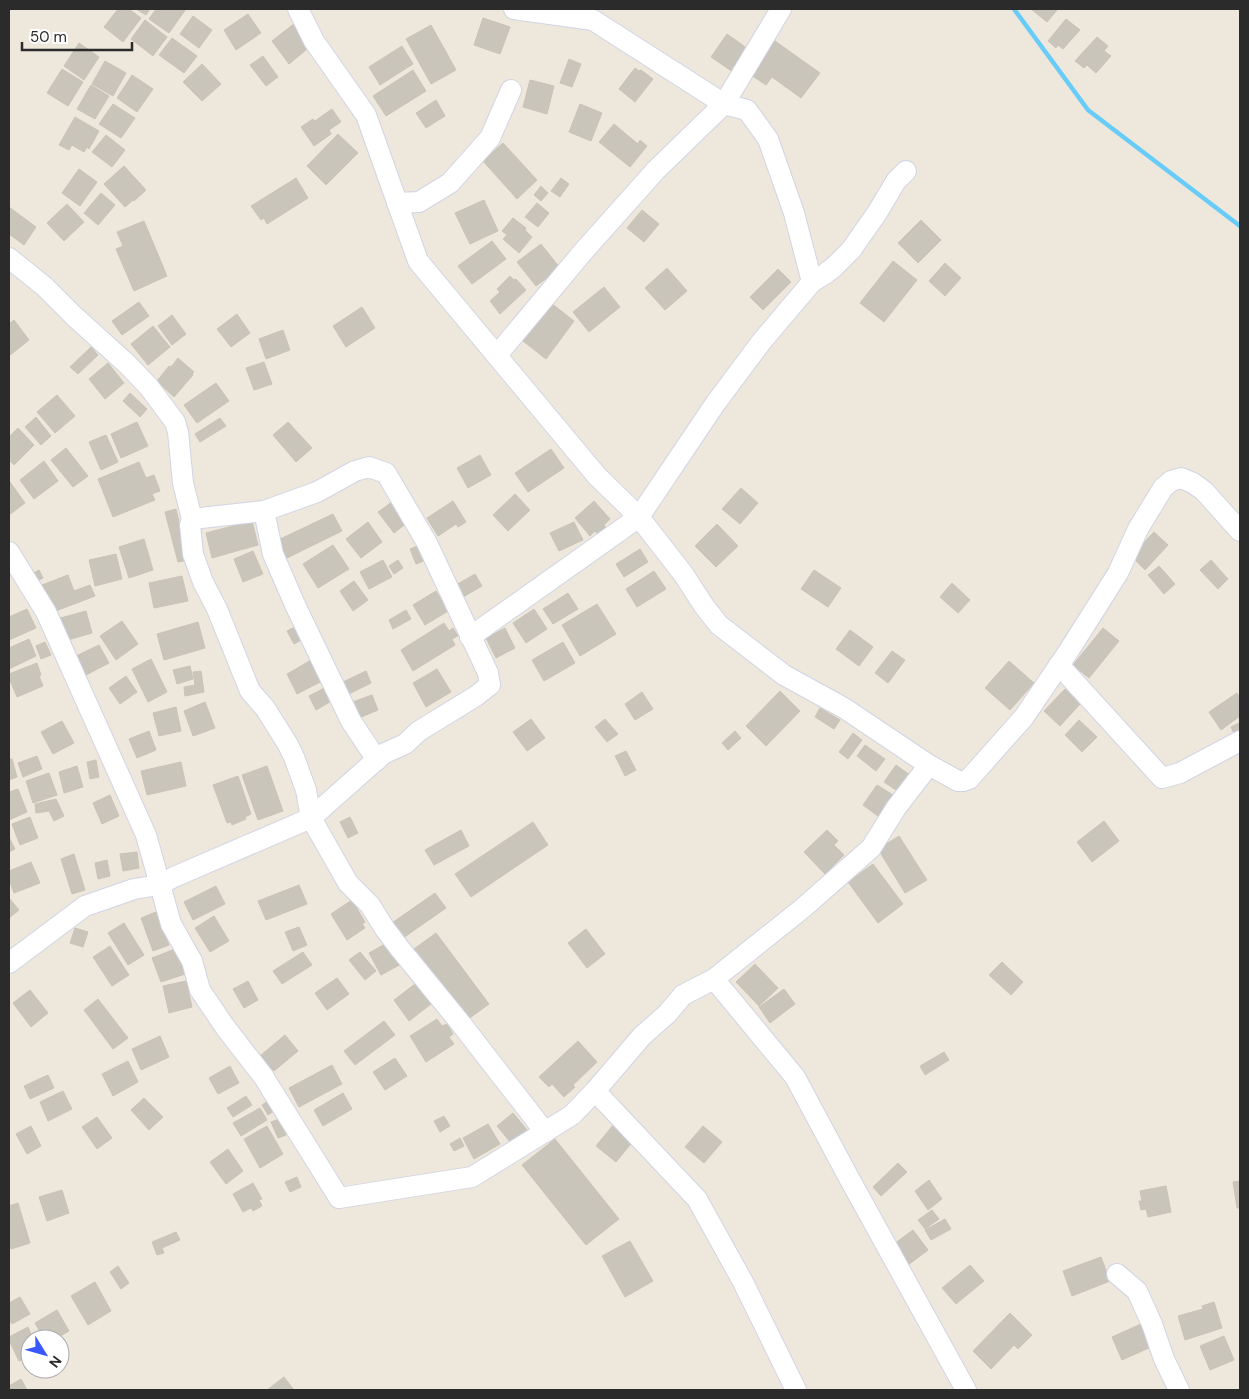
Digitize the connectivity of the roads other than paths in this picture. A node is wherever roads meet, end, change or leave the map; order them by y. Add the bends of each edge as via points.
1 (298, 9) edge
2 (514, 9) edge
3 (781, 9) edge
4 (597, 14) edge
5 (511, 90) dead end
6 (724, 104) junction
7 (906, 171) dead end
8 (397, 203) junction
9 (9, 258) edge
10 (812, 282) junction
11 (497, 355) junction
12 (264, 511) junction
13 (639, 517) junction
14 (192, 519) junction
15 (1240, 531) edge
16 (9, 552) edge
17 (470, 637) junction
18 (1059, 665) junction
19 (1240, 741) edge
20 (377, 760) junction
21 (929, 765) junction
22 (311, 818) junction
23 (159, 885) junction
24 (9, 963) edge
25 (714, 979) junction
26 (595, 1092) junction
27 (545, 1132) junction
28 (1117, 1274) dead end
29 (796, 1390) edge
30 (966, 1390) edge
31 (1179, 1390) edge

1 - 8 street via 314,41 366,115
2 - 4 street
3 - 6 street
4 - 6 street
5 - 8 street via 490,138 450,183 419,202
6 - 10 street via 747,110 768,139 794,213
6 - 11 street via 656,170
7 - 10 street via 851,250
8 - 11 street via 418,261
9 - 14 street via 127,364 166,409 178,432 183,483
10 - 13 street via 762,340
11 - 13 street via 597,476
12 - 14 street
12 - 17 street via 317,492 355,470 369,467 386,473 426,543
12 - 20 street via 273,554 292,598 351,721
13 - 17 street
13 - 21 street via 719,625 784,676 844,708
14 - 22 street via 193,554 203,582 250,691 266,708 294,757 306,790
15 - 18 street via 1193,483 1181,478 1171,481 1163,488 1138,529 1118,573
16 - 23 street via 46,612 146,835
17 - 20 street via 488,673 490,685
18 - 19 street via 1162,778 1180,773
18 - 21 street via 1024,717 969,779 958,781
20 - 22 street
21 - 25 street via 871,848 803,908
22 - 23 street
22 - 27 street via 348,883 370,905 400,950
23 - 24 street via 85,906
23 - 27 street via 171,924 192,961 200,990 263,1076 339,1198 472,1177
25 - 26 street via 684,996 642,1036
25 - 30 street via 795,1077
26 - 27 street via 572,1116
26 - 29 street via 697,1198
28 - 31 street via 1138,1291

